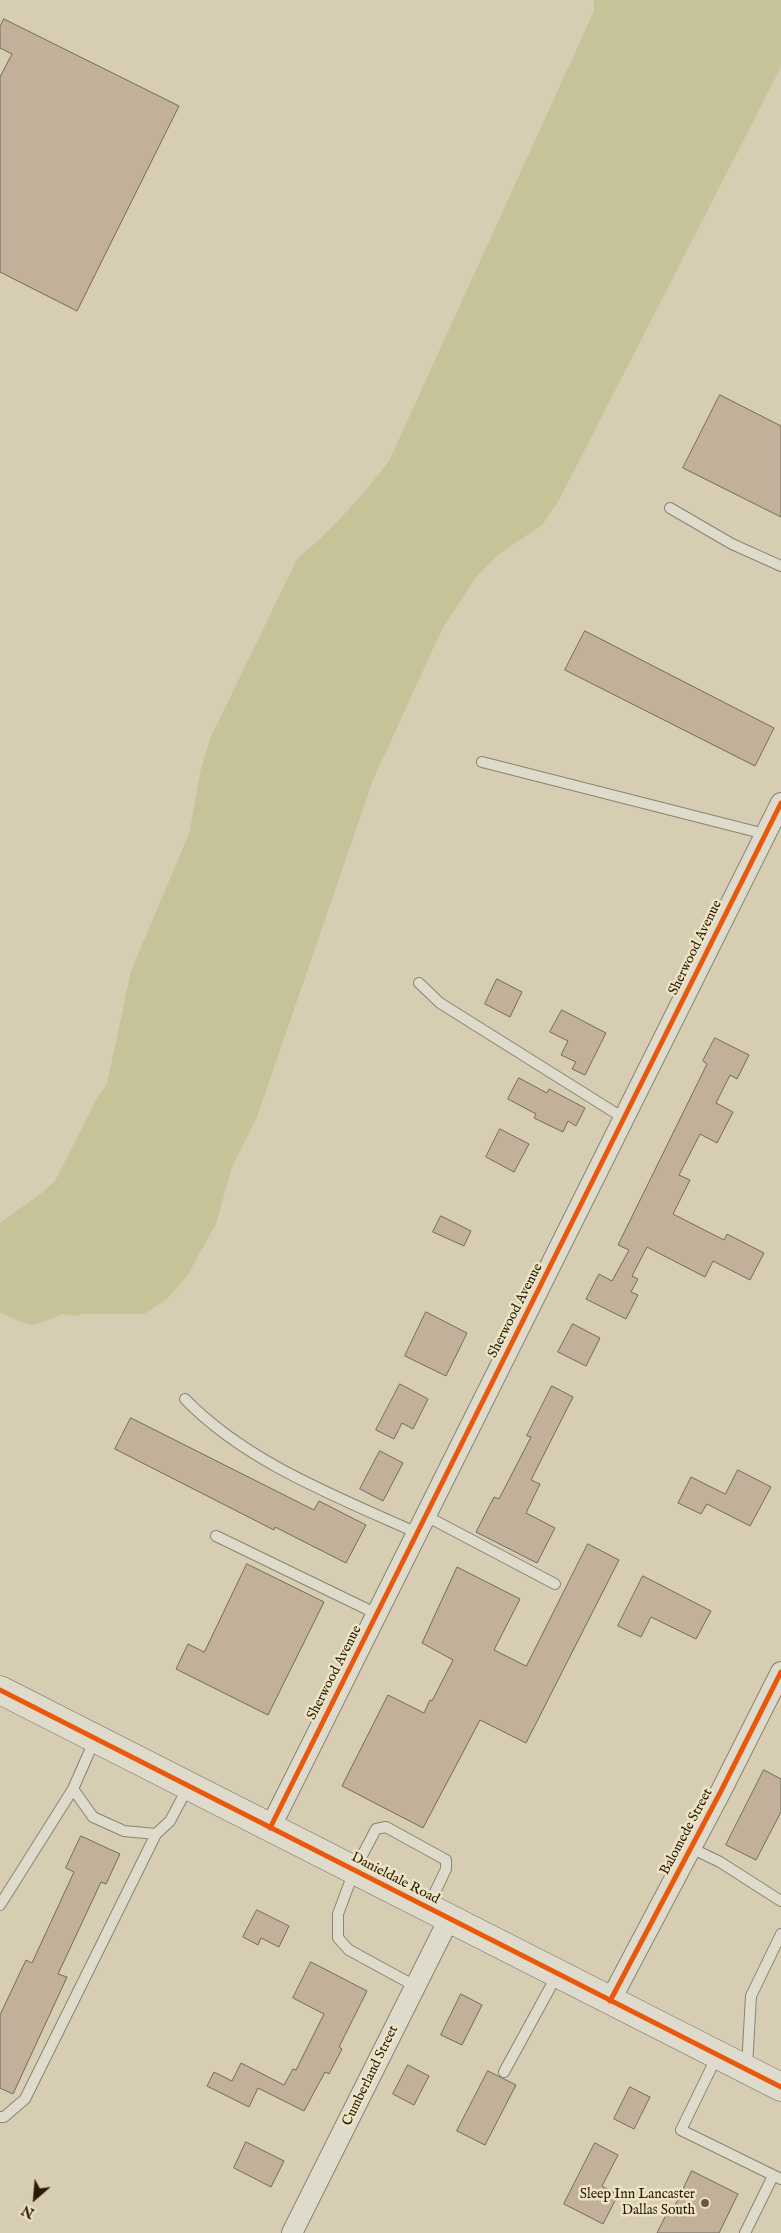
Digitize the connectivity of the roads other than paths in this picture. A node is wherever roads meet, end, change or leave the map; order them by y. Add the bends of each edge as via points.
1 (670, 508) dead end
2 (781, 566) edge
3 (482, 762) dead end
4 (781, 803) edge
5 (765, 834) junction
6 (419, 983) dead end
7 (625, 1118) junction
8 (186, 1399) dead end
9 (422, 1525) junction
10 (216, 1536) dead end
11 (555, 1584) dead end
12 (377, 1614) junction
13 (781, 1672) edge
14 (0, 1690) edge
15 (95, 1739) junction
16 (189, 1787) junction
17 (73, 1789) junction
18 (270, 1828) junction
19 (156, 1834) junction
20 (691, 1848) junction
21 (354, 1871) junction
22 (781, 1901) edge
23 (0, 1905) edge
24 (438, 1913) junction
25 (781, 1934) edge
26 (558, 1974) junction
27 (415, 1986) junction
28 (610, 2001) junction
29 (717, 2055) junction
30 (747, 2070) junction
31 (504, 2072) dead end
32 (781, 2087) edge
33 (0, 2117) edge
34 (777, 2178) edge
35 (292, 2233) edge
36 (745, 2233) edge

1 - 2 lane via 732,544
3 - 5 lane
4 - 5 street, Sherwood Avenue
5 - 7 street, Sherwood Avenue
6 - 7 lane via 440,1003
7 - 9 street, Sherwood Avenue
8 - 9 lane via 206,1420 291,1476
9 - 11 lane
9 - 12 street, Sherwood Avenue
10 - 12 lane
12 - 18 street, Sherwood Avenue
13 - 20 street, Balomede Street
14 - 15 street, Danieldale Road
15 - 16 street, Danieldale Road
15 - 17 lane
16 - 18 street, Danieldale Road
16 - 19 lane via 170,1821
17 - 19 lane via 93,1817 124,1831
17 - 23 lane
18 - 21 street, Danieldale Road
19 - 33 lane via 24,2099 4,2118
20 - 22 lane via 720,1862
20 - 28 street, Balomede Street
21 - 24 street, Danieldale Road
21 - 24 lane via 376,1830 386,1828 446,1860
21 - 27 lane via 338,1914 338,1938 349,1950
24 - 26 street, Danieldale Road
24 - 27 street, Cumberland Street
25 - 30 lane via 751,1996
26 - 28 street, Danieldale Road
26 - 31 lane
27 - 35 street, Cumberland Street
28 - 29 street, Danieldale Road
29 - 30 street, Danieldale Road
29 - 34 lane via 681,2130
30 - 32 street, Danieldale Road
34 - 36 lane

